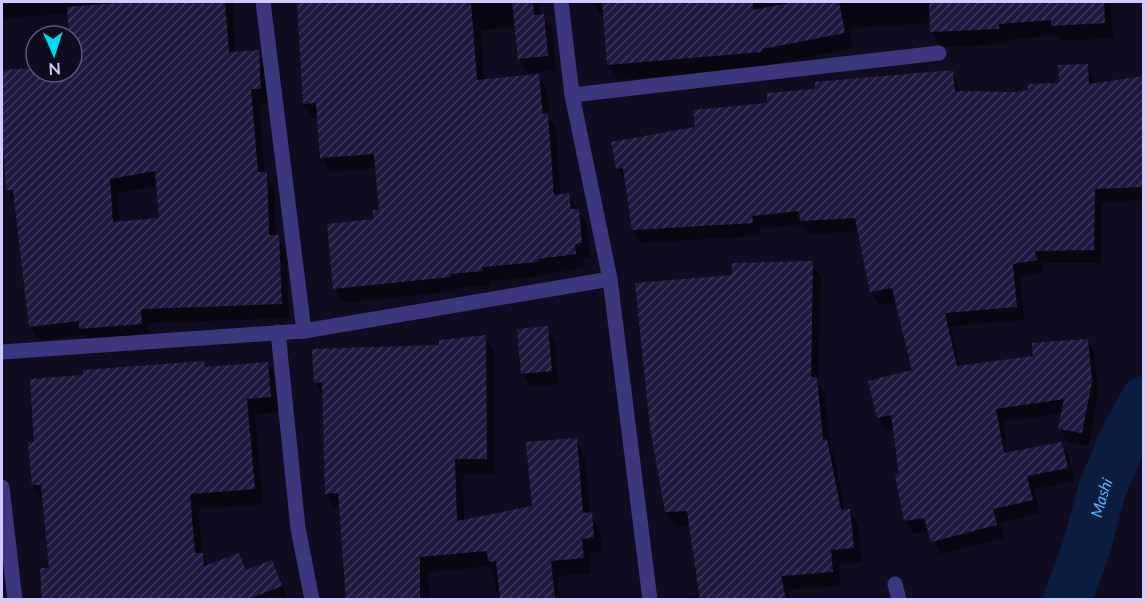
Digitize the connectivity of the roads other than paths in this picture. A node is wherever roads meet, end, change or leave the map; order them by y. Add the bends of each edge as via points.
1 (263, 2) edge
2 (561, 2) edge
3 (939, 53) dead end
4 (572, 94) junction
5 (610, 279) junction
6 (304, 331) junction
7 (278, 332) junction
8 (2, 352) edge
9 (2, 487) edge
10 (895, 584) dead end
11 (15, 600) edge
12 (312, 600) edge
13 (650, 600) edge
14 (899, 600) edge

1 - 6 street
2 - 4 street
3 - 4 street
4 - 5 street
5 - 6 street
5 - 13 street
6 - 7 street
7 - 8 street
7 - 12 street via 298,528
9 - 11 street
10 - 14 street

